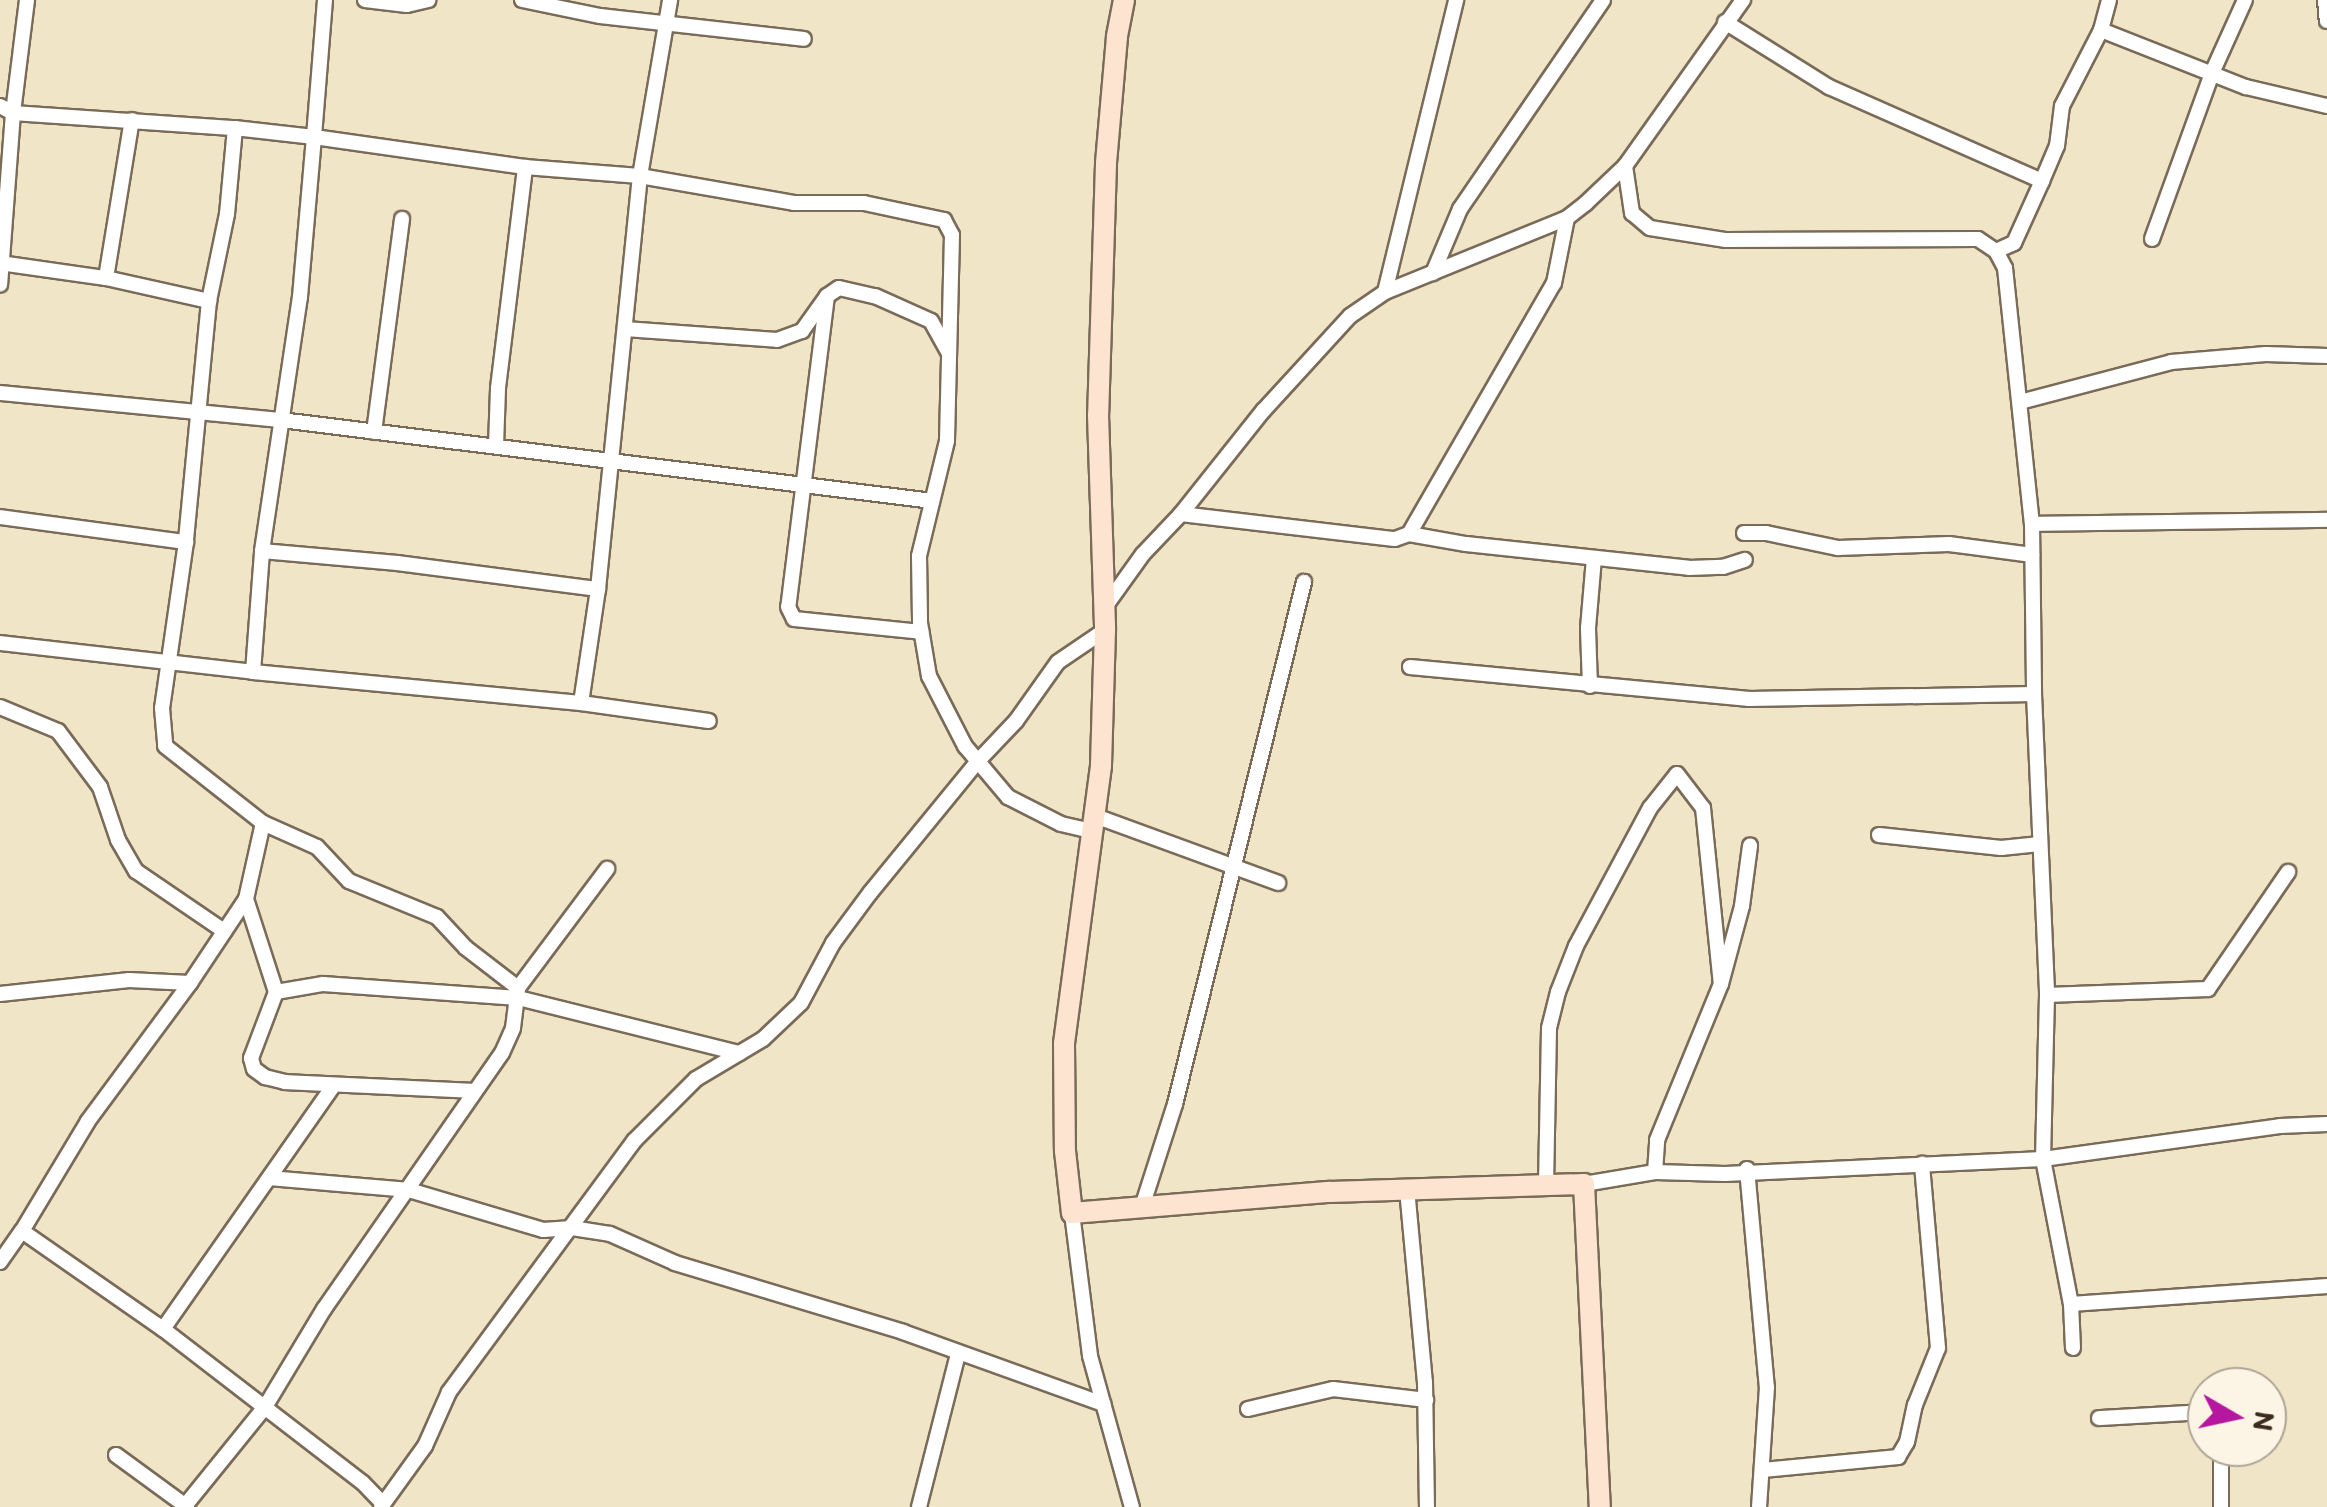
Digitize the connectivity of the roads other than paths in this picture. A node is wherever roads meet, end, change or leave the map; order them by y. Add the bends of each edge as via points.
1 (27, 0) edge
2 (325, 0) edge
3 (365, 0) edge
4 (428, 0) edge
5 (522, 0) edge
6 (670, 0) edge
7 (1124, 0) edge
8 (1456, 0) edge
9 (1603, 0) edge
10 (1743, 0) edge
11 (2109, 0) edge
12 (2245, 0) edge
13 (2325, 0) edge
14 (2327, 20) edge
15 (1725, 22) junction
16 (666, 24) junction
17 (2101, 30) junction
18 (804, 39) dead end
19 (2212, 73) junction
20 (2327, 106) edge
21 (7, 110) edge
22 (132, 120) junction
23 (235, 128) junction
24 (314, 137) junction
25 (1625, 166) junction
26 (525, 167) junction
27 (640, 176) junction
28 (2042, 181) junction
29 (1568, 218) junction
30 (402, 219) dead end
31 (2152, 239) dead end
32 (1996, 251) junction
33 (1, 263) edge
34 (1434, 274) junction
35 (106, 278) junction
36 (0, 285) edge
37 (1385, 292) junction
38 (827, 296) junction
39 (209, 301) junction
40 (625, 329) junction
41 (948, 352) junction
42 (2327, 356) edge
43 (0, 393) edge
44 (2020, 402) junction
45 (200, 413) junction
46 (281, 420) junction
47 (374, 432) junction
48 (496, 446) junction
49 (612, 462) junction
50 (804, 487) junction
51 (932, 501) junction
52 (1182, 514) junction
53 (0, 517) edge
54 (2327, 520) edge
55 (2032, 524) junction
56 (1744, 533) dead end
57 (1408, 534) junction
58 (186, 542) junction
59 (262, 551) junction
60 (2032, 555) junction
61 (1594, 558) junction
62 (1745, 560) dead end
63 (1304, 582) dead end
64 (598, 590) junction
65 (1104, 607) junction
66 (1105, 630) junction
67 (921, 632) junction
68 (0, 642) edge
69 (169, 663) junction
70 (1410, 667) dead end
71 (253, 672) junction
72 (1590, 686) junction
73 (2034, 694) junction
74 (581, 703) junction
75 (0, 707) edge
76 (709, 721) dead end
77 (978, 761) junction
78 (262, 823) junction
79 (1096, 825) junction
80 (1879, 835) dead end
81 (2040, 844) junction
82 (1750, 846) dead end
83 (1232, 866) junction
84 (606, 869) dead end
85 (2288, 872) dead end
86 (1278, 883) dead end
87 (246, 899) junction
88 (224, 932) junction
89 (190, 983) junction
90 (1721, 984) junction
91 (276, 992) junction
92 (518, 993) junction
93 (0, 994) edge
94 (2048, 995) junction
95 (738, 1052) junction
96 (334, 1085) junction
97 (474, 1091) junction
98 (2327, 1124) edge
99 (2044, 1159) junction
100 (1922, 1164) junction
101 (1747, 1170) junction
102 (1655, 1172) junction
103 (269, 1178) junction
104 (1584, 1184) junction
105 (1546, 1185) junction
106 (1408, 1189) junction
107 (409, 1190) junction
108 (1142, 1206) junction
109 (1072, 1213) junction
110 (572, 1228) junction
111 (22, 1231) junction
112 (0, 1262) edge
113 (2327, 1286) edge
114 (2071, 1304) junction
115 (163, 1329) junction
116 (2073, 1348) dead end
117 (958, 1354) junction
118 (1426, 1400) junction
119 (1104, 1404) junction
120 (265, 1407) junction
121 (1248, 1409) dead end
122 (2187, 1413) edge
123 (2099, 1418) dead end
124 (116, 1455) dead end
125 (2222, 1467) edge
126 (1763, 1470) junction
127 (382, 1506) edge
128 (185, 1507) edge
129 (918, 1507) edge
130 (1132, 1507) edge
131 (1426, 1507) edge
132 (1600, 1507) edge
133 (1759, 1507) edge
134 (2221, 1507) edge

1 - 21 street
2 - 24 street
3 - 4 street
5 - 16 street
6 - 16 street
7 - 65 street via 1106,164 1098,415
8 - 37 street
9 - 34 street via 1460,210
10 - 15 street
11 - 17 street
12 - 19 street
13 - 14 street
15 - 25 street
15 - 28 street via 1828,86
16 - 18 street
16 - 27 street
17 - 19 street
17 - 28 street via 2062,106 2057,146
19 - 20 street
19 - 31 street
21 - 22 street
21 - 33 street
22 - 23 street
22 - 35 street
23 - 24 street
23 - 39 street
24 - 26 street
24 - 46 street
25 - 29 street
25 - 32 street via 1632,214 1650,228 1726,240 1978,238
26 - 27 street
26 - 48 street
27 - 40 street
27 - 41 street via 794,203 864,203 944,220 952,235
28 - 32 street via 2014,243
29 - 34 street
29 - 57 street via 1554,282
30 - 47 street
32 - 44 street via 2005,268
33 - 35 street
33 - 36 street
34 - 37 street
35 - 39 street
37 - 52 street via 1315,350
38 - 40 street via 802,330 778,340
38 - 41 street via 839,288 875,296 931,321
38 - 50 street
39 - 45 street
40 - 49 street
41 - 51 street via 947,441
42 - 44 street via 2170,362
43 - 45 street
44 - 55 street
45 - 46 street
45 - 58 street
46 - 47 street
46 - 59 street
47 - 48 street
48 - 49 street
49 - 50 street
49 - 64 street
50 - 51 street
50 - 67 street via 788,607 794,618
51 - 67 street via 919,556
52 - 57 street via 1394,539
52 - 65 street
53 - 58 street
54 - 55 street
55 - 60 street
56 - 60 street via 1838,548 1949,544
57 - 61 street
58 - 69 street
59 - 64 street
59 - 71 street
60 - 73 street
61 - 62 street via 1689,568
61 - 72 street
63 - 83 street
64 - 74 street
65 - 66 street
66 - 77 street via 1066,653
66 - 79 street
67 - 77 street via 944,710
68 - 69 street
69 - 71 street
69 - 78 street via 165,746
70 - 72 street
71 - 74 street
72 - 73 street via 1749,698
73 - 81 street
74 - 76 street
75 - 88 street via 58,731 100,787 136,871
77 - 79 street via 1008,798 1062,824
77 - 95 street via 834,943 802,1003
78 - 87 street
78 - 92 street via 316,847 349,881 437,917
79 - 83 street
79 - 109 street via 1064,1044
80 - 81 street via 2002,848
81 - 94 street
82 - 90 street
83 - 86 street
83 - 108 street
84 - 92 street
85 - 94 street via 2208,989
87 - 88 street
87 - 91 street
88 - 89 street
89 - 93 street via 129,980
89 - 111 street via 88,1122
90 - 102 street via 1668,1108
90 - 105 street via 1703,808 1678,774 1650,808 1558,992 1549,1028
91 - 92 street via 323,984
91 - 96 street via 251,1058 254,1069 285,1082
92 - 95 street
92 - 97 street via 513,1028
94 - 99 street
95 - 110 street via 667,1106
96 - 97 street
96 - 103 street
97 - 107 street
98 - 99 street
99 - 100 street
99 - 114 street
100 - 101 street
100 - 126 street via 1938,1348 1907,1442 1898,1457
101 - 102 street
101 - 126 street via 1766,1387
102 - 104 street
103 - 107 street
103 - 115 street
104 - 105 street
104 - 132 street
105 - 106 street
106 - 108 street
106 - 118 street
107 - 110 street via 503,1221
107 - 120 street via 324,1309
108 - 109 street
109 - 119 street via 1090,1356
110 - 117 street via 630,1240 675,1264
110 - 127 street via 449,1392 426,1446
111 - 112 street
111 - 115 street
113 - 114 street
114 - 116 street
115 - 120 street
117 - 119 street
117 - 129 street
118 - 121 street via 1334,1389
118 - 131 street
119 - 130 street
120 - 127 street via 363,1483
120 - 128 street
122 - 123 street
124 - 128 street
125 - 134 street
126 - 133 street

